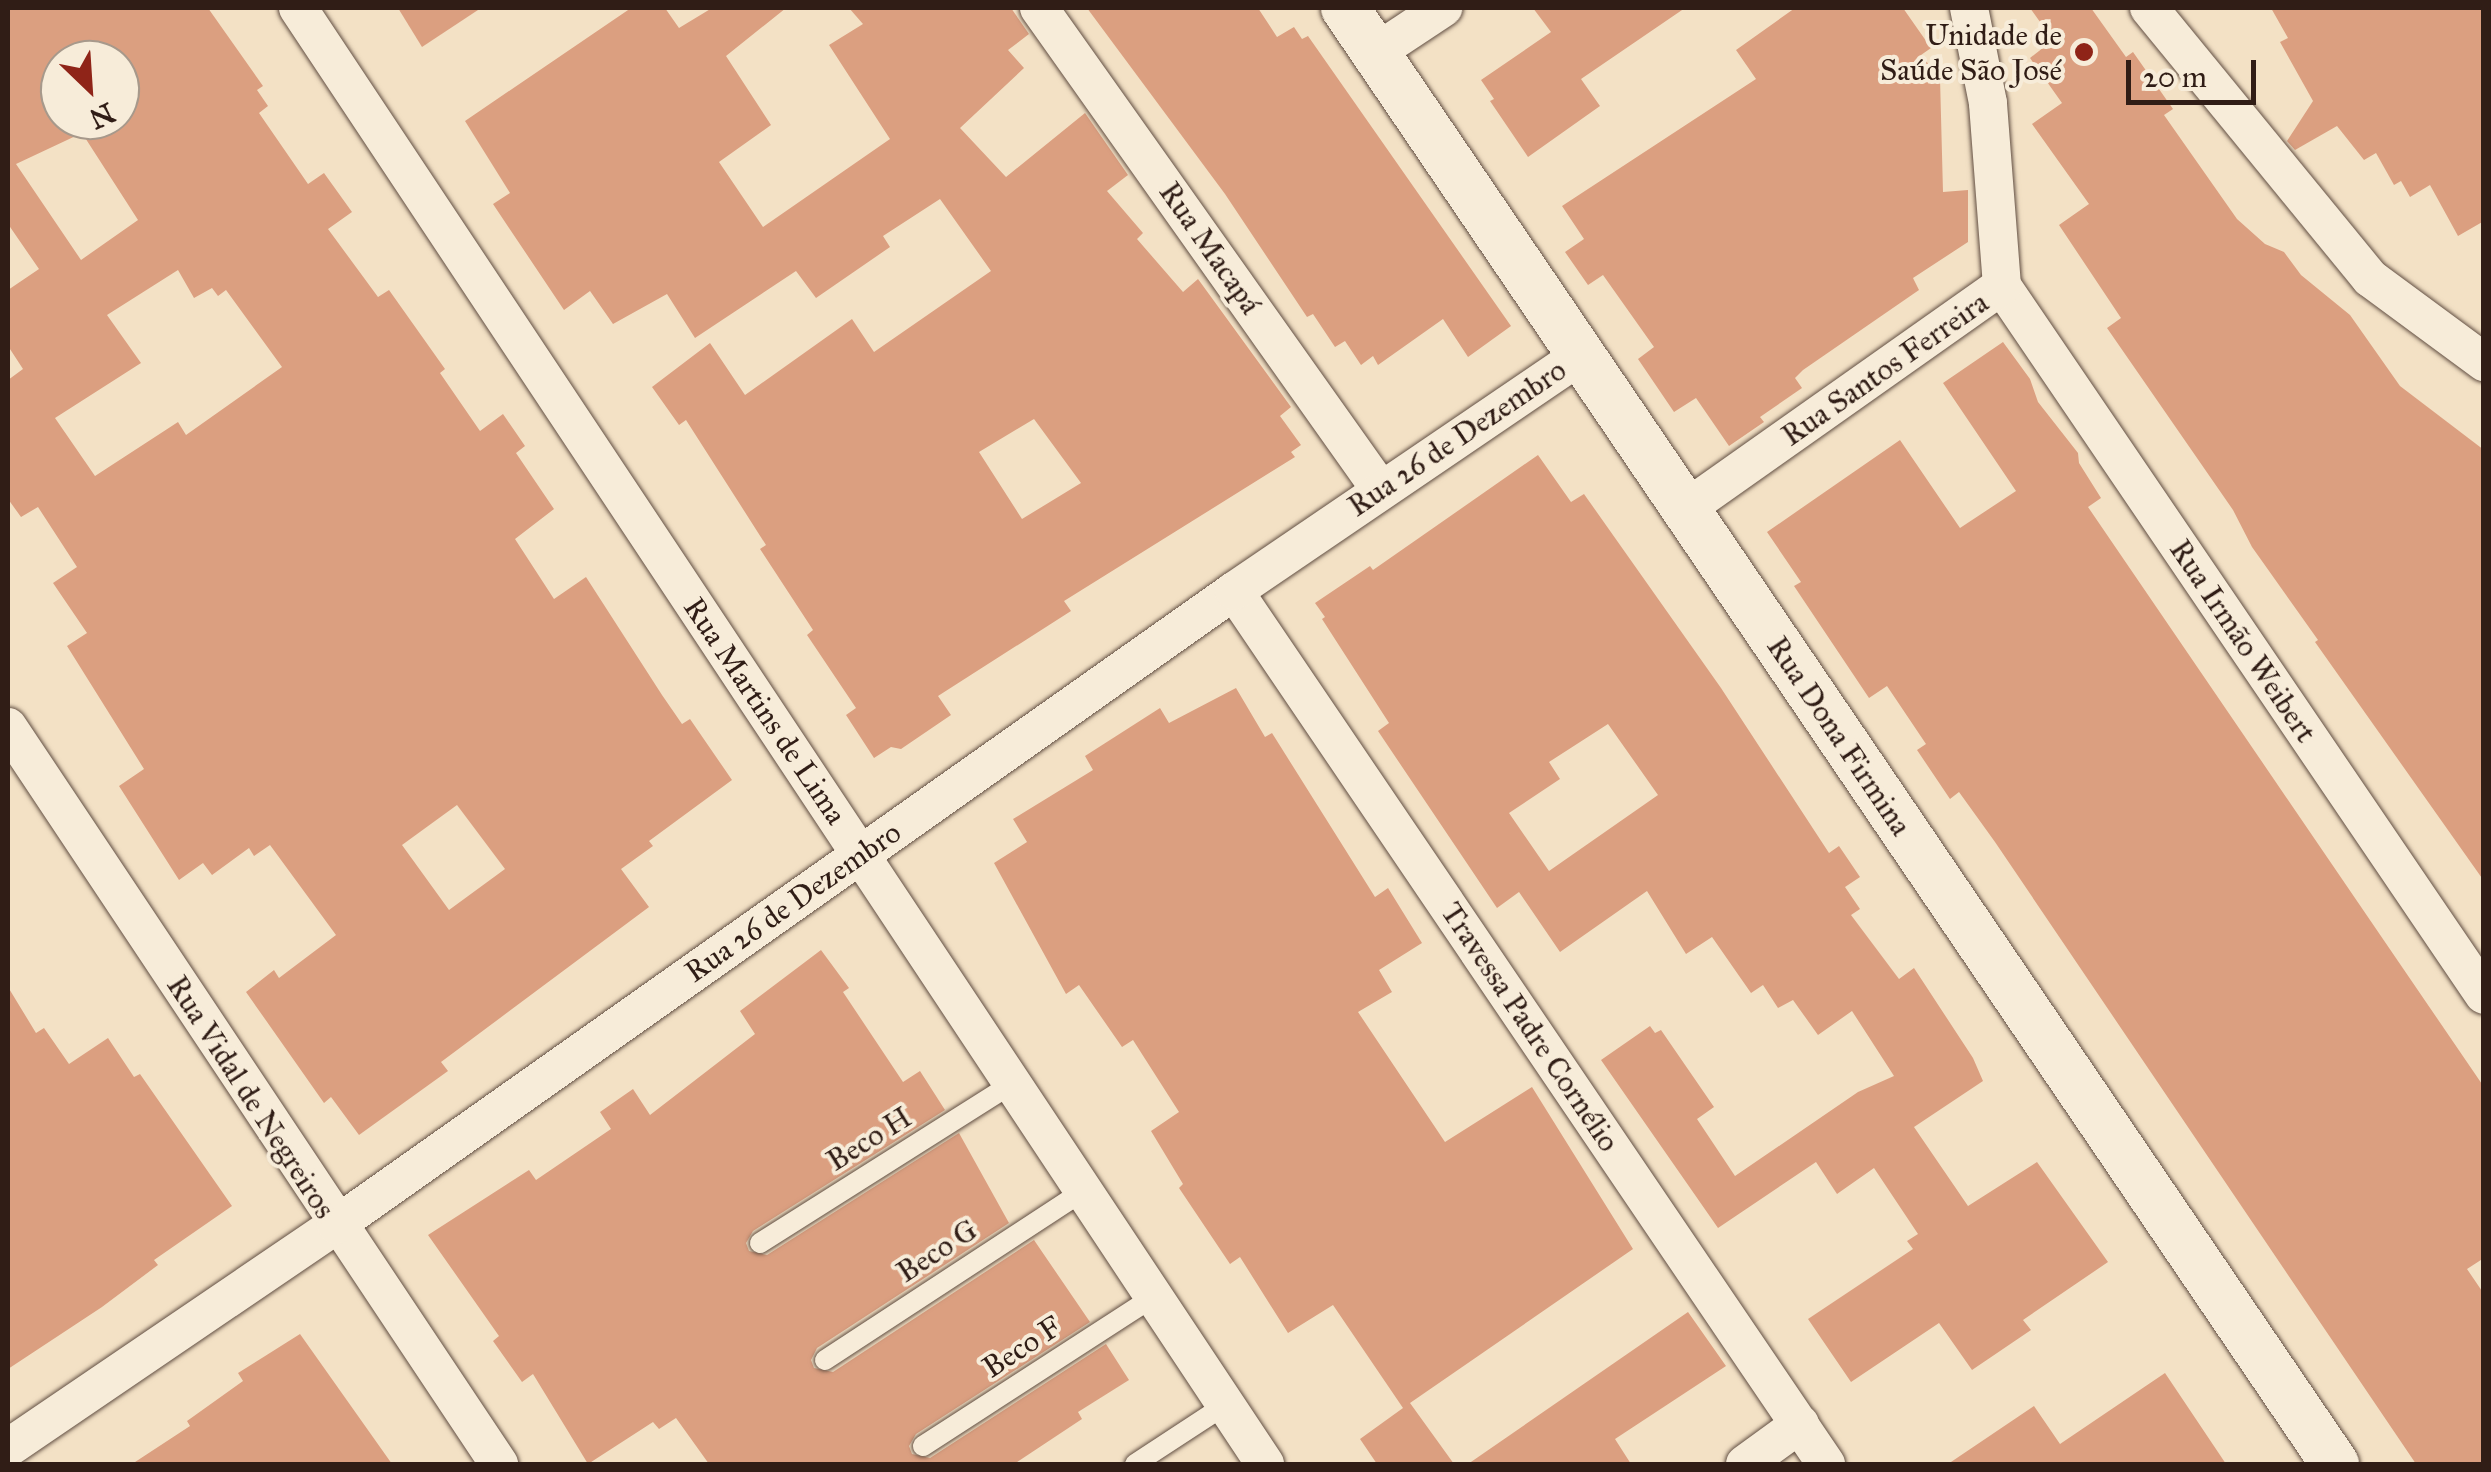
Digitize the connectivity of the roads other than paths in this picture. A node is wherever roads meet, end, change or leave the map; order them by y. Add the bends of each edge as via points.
1 (298, 8) edge
2 (1039, 8) edge
3 (1344, 8) edge
4 (1444, 8) edge
5 (1969, 8) edge
6 (2149, 8) edge
7 (1375, 53) junction
8 (2002, 286) junction
9 (1578, 357) junction
10 (2484, 362) edge
11 (1380, 489) junction
12 (1684, 510) junction
13 (1234, 591) junction
14 (8, 727) edge
15 (860, 855) junction
16 (2484, 995) edge
17 (1010, 1085) junction
18 (1082, 1192) junction
19 (336, 1225) junction
20 (760, 1244) dead end
21 (1153, 1298) junction
22 (824, 1360) dead end
23 (1225, 1405) junction
24 (1800, 1424) junction
25 (923, 1446) dead end
26 (8, 1448) edge
27 (499, 1464) edge
28 (1135, 1464) edge
29 (1265, 1464) edge
30 (1745, 1464) edge
31 (1826, 1464) edge
32 (2335, 1464) edge

1 - 15 street, Rua Martins de Lima
2 - 11 street, Rua Macapá
3 - 7 street, Rua Dona Firmina
4 - 7 street
5 - 8 street, Rua Santos Ferreira via 1988,103
6 - 10 street via 2370,278
7 - 9 street, Rua Dona Firmina
8 - 12 street, Rua Santos Ferreira
8 - 16 street, Rua Irmão Weibert
9 - 11 street, Rua 26 de Dezembro
9 - 12 street, Rua Dona Firmina
11 - 13 street, Rua 26 de Dezembro
12 - 32 street, Rua Dona Firmina
13 - 15 street, Rua 26 de Dezembro
13 - 24 street, Travessa Padre Cornélio
14 - 19 street, Rua Vidal de Negreiros
15 - 17 street, Rua Martins de Lima
15 - 19 street, Rua 26 de Dezembro
17 - 18 street, Rua Martins de Lima
17 - 20 lane, Beco H
18 - 21 street, Rua Martins de Lima
18 - 22 lane, Beco G
19 - 26 street, Rua 26 de Dezembro
19 - 27 street, Rua Vidal de Negreiros
21 - 23 street, Rua Martins de Lima
21 - 25 lane, Beco F
23 - 28 lane
23 - 29 street, Rua Martins de Lima
24 - 30 street
24 - 31 street, Travessa Padre Cornélio

